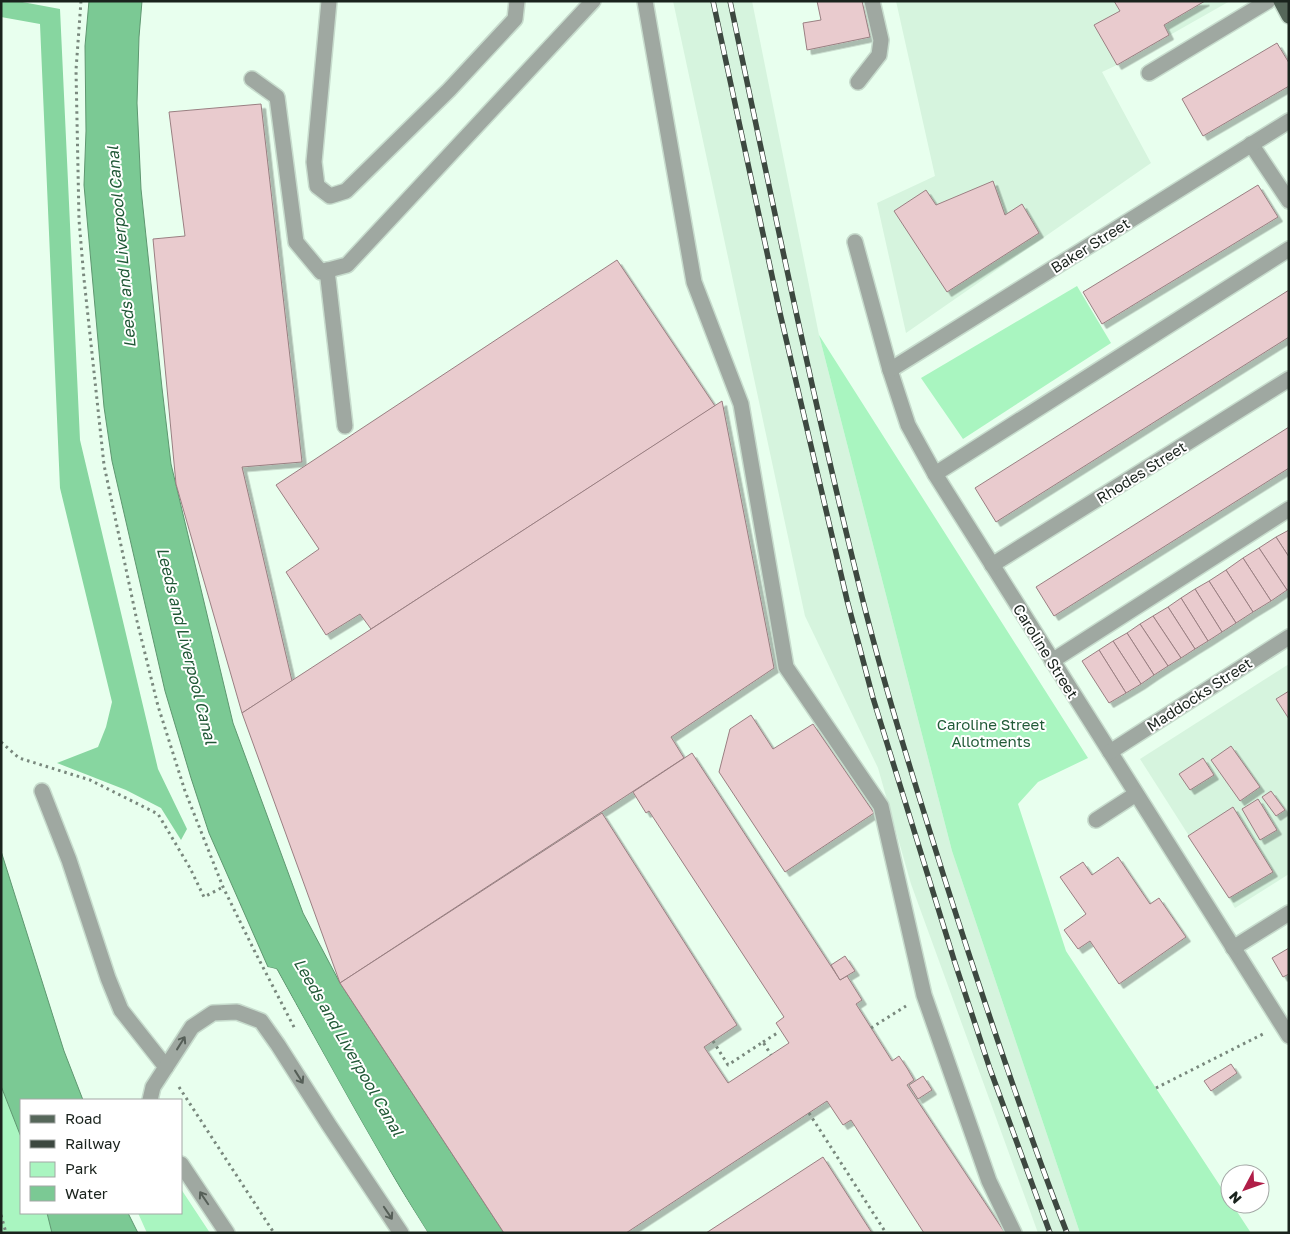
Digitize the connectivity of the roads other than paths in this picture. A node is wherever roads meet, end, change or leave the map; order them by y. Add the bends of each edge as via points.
1 (329, 1) edge
2 (517, 1) edge
3 (593, 1) edge
4 (645, 1) edge
5 (872, 1) edge
6 (1268, 1) edge
7 (1281, 1) edge
8 (1289, 16) edge
9 (1149, 73) dead end
10 (252, 80) dead end
11 (858, 82) dead end
12 (1289, 121) edge
13 (1251, 144) junction
14 (1289, 201) edge
15 (855, 242) dead end
16 (1289, 249) edge
17 (327, 270) junction
18 (890, 370) junction
19 (1289, 380) edge
20 (345, 426) dead end
21 (935, 474) junction
22 (1289, 508) edge
23 (992, 565) junction
24 (1289, 637) edge
25 (1052, 661) junction
26 (1110, 752) junction
27 (42, 791) dead end
28 (1136, 794) junction
29 (1096, 820) dead end
30 (1289, 913) edge
31 (1233, 948) junction
32 (1285, 1030) edge
33 (166, 1067) junction
34 (150, 1099) edge
35 (182, 1166) edge
36 (227, 1233) edge
37 (401, 1233) edge
38 (1014, 1233) edge

1 - 2 street via 314,162 317,186 330,196 346,191 449,90 515,19
3 - 17 street via 347,265
4 - 38 street via 694,282 741,404 786,667 881,806 924,995 989,1181
5 - 11 street via 881,40 879,55
6 - 9 street
7 - 8 main road
10 - 17 street via 277,97 296,242 321,272
12 - 13 street, Baker Street
13 - 14 street
13 - 18 street, Baker Street
15 - 18 street, Caroline Street
16 - 21 street
17 - 20 street
18 - 21 street, Caroline Street via 908,425
19 - 23 street, Rhodes Street
21 - 23 street, Caroline Street
22 - 25 street
23 - 25 street, Caroline Street
24 - 26 street, Maddocks Street
25 - 26 street, Caroline Street
26 - 28 street, Caroline Street
27 - 33 street via 70,860 121,1010
28 - 29 street
28 - 31 street, Caroline Street
30 - 31 street
31 - 32 street, Caroline Street
33 - 34 street via 153,1087
33 -> 37 street via 192,1027 213,1013 237,1012 261,1021
36 -> 35 street

